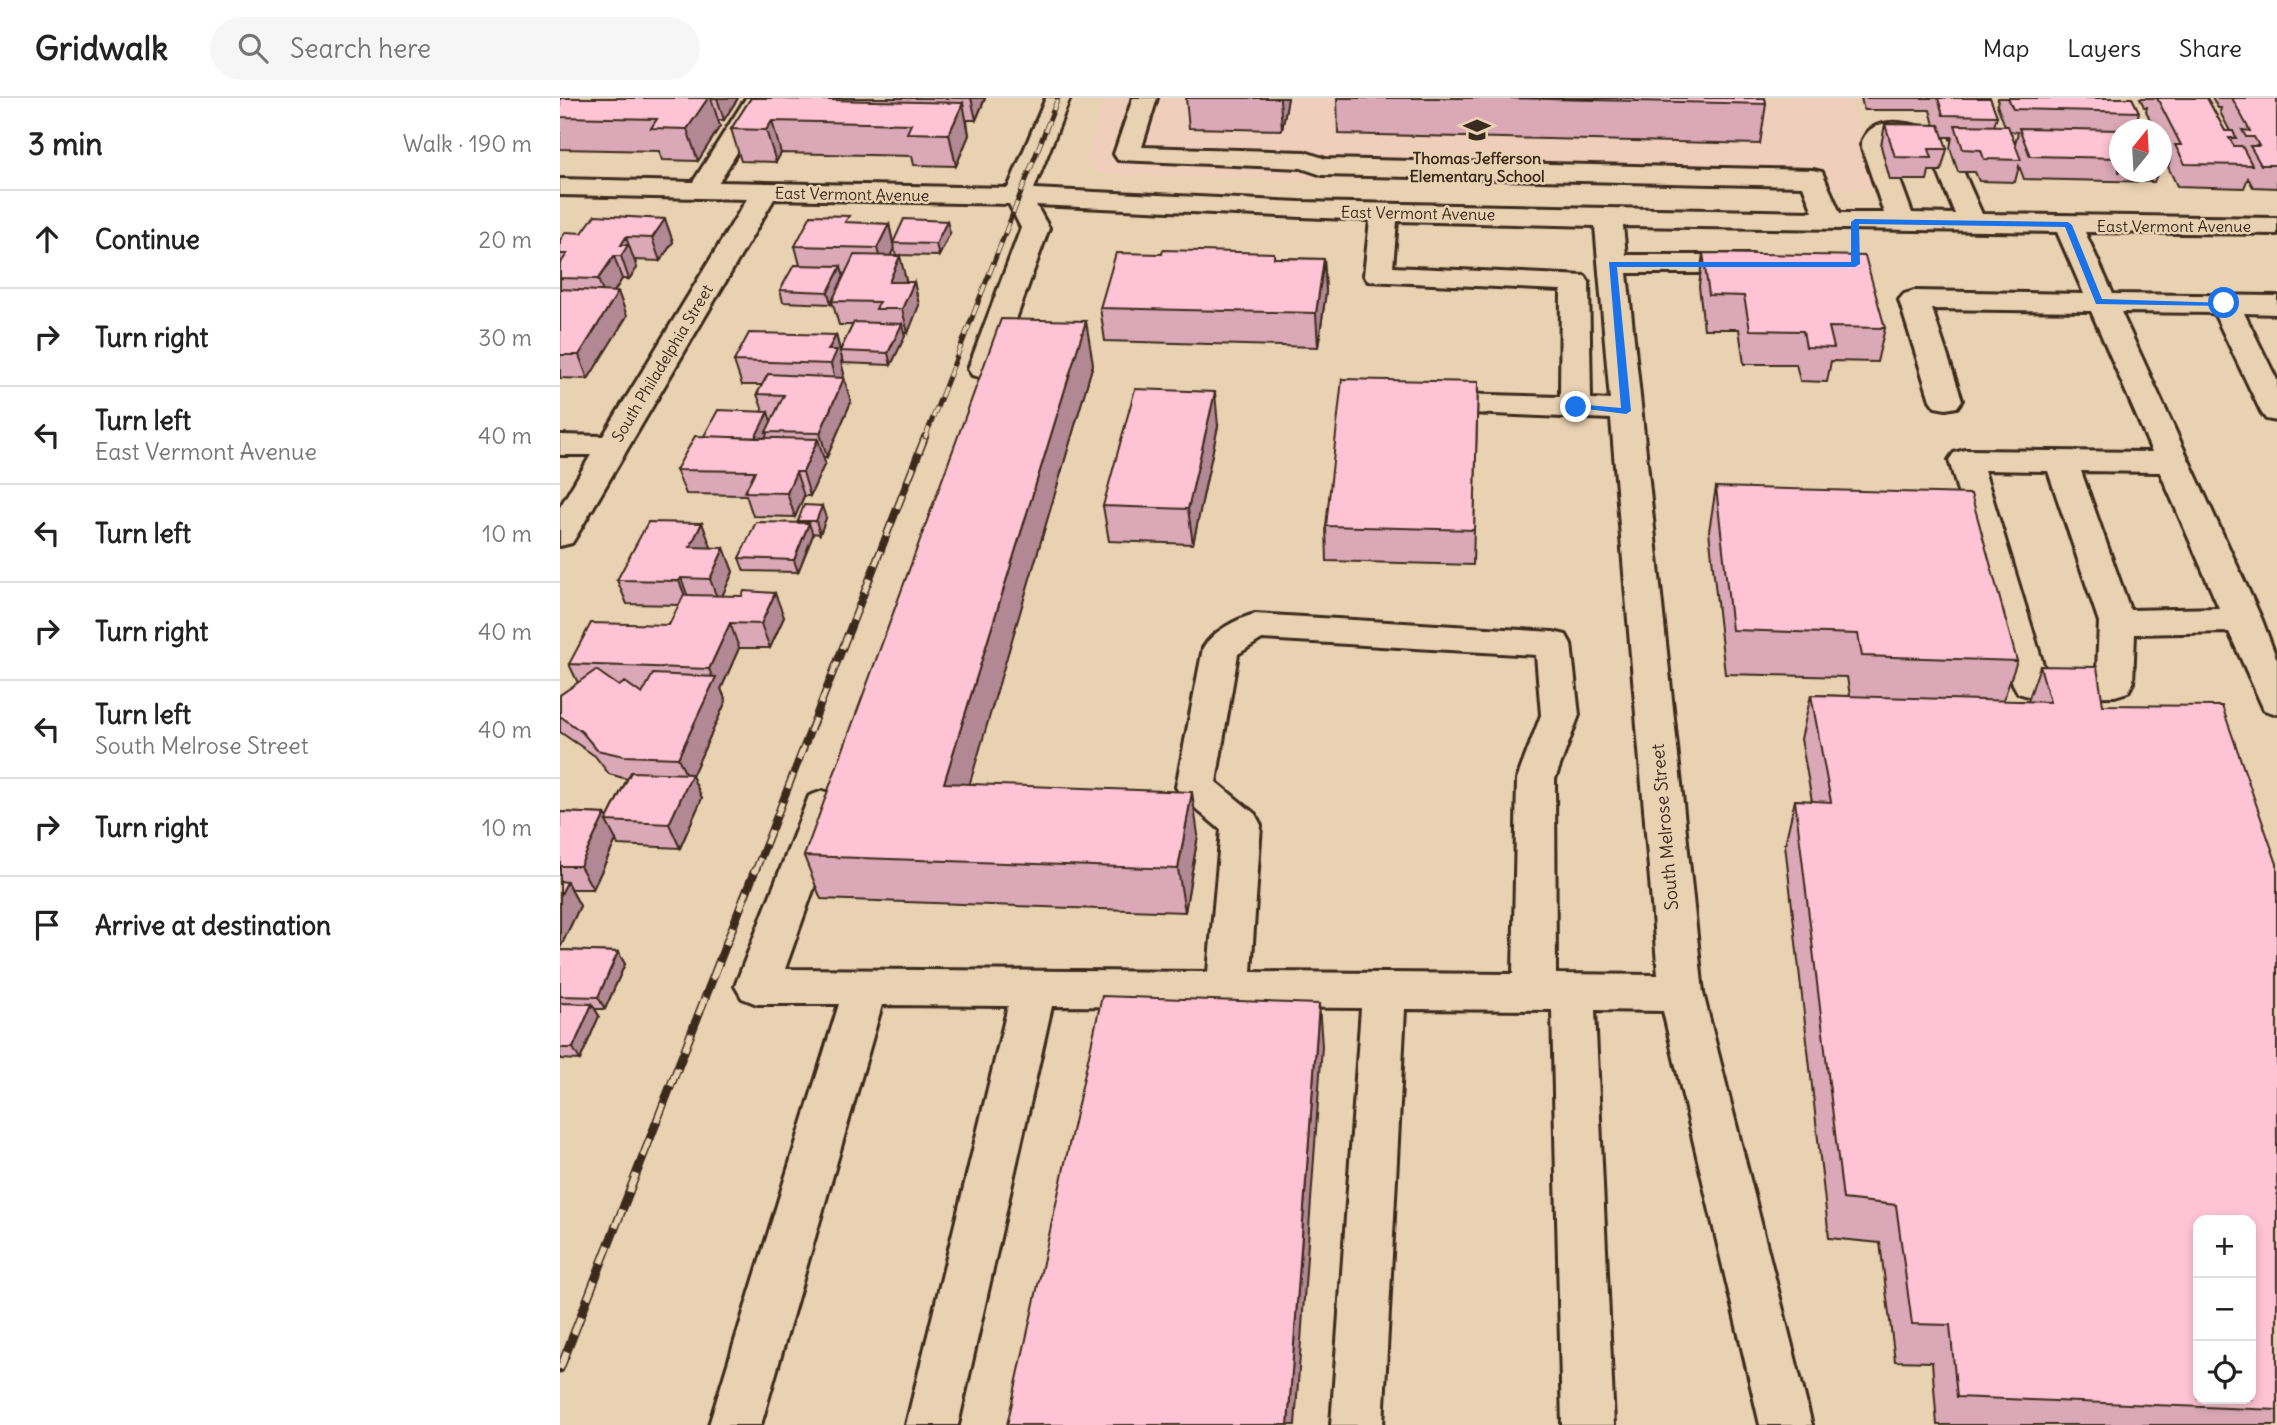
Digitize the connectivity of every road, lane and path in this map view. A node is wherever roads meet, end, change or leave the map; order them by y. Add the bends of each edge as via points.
1 (758, 98) edge
2 (1058, 98) edge
3 (1145, 98) edge
4 (1305, 160) junction
5 (560, 187) edge
6 (701, 190) junction
7 (765, 192) junction
8 (1018, 196) junction
9 (1300, 210) junction
10 (1384, 212) junction
11 (1608, 218) junction
12 (1843, 221) junction
13 (1901, 222) junction
14 (1972, 223) junction
15 (2068, 225) junction
16 (2277, 226) edge
17 (1856, 253) edge
18 (1612, 264) junction
19 (1774, 264) edge
20 (2099, 302) junction
21 (2224, 303) junction
22 (2277, 305) edge
23 (973, 398) edge
24 (1390, 400) edge
25 (1946, 400) dead end
26 (1576, 407) junction
27 (1626, 411) junction
28 (2277, 412) edge
29 (560, 445) edge
30 (612, 446) junction
31 (2061, 461) junction
32 (2172, 462) junction
33 (560, 535) edge
34 (2244, 620) junction
35 (2117, 622) junction
36 (2277, 701) edge
37 (834, 777) edge
38 (866, 987) junction
39 (1034, 989) junction
40 (1228, 990) junction
41 (1384, 991) junction
42 (1553, 992) junction
43 (1681, 993) junction
44 (735, 1425) edge
45 (932, 1425) edge
46 (1357, 1425) edge
47 (1588, 1425) edge
48 (1786, 1425) edge

1 - 6 street
2 - 8 street
3 - 4 street via 1127,154
4 - 9 street
4 - 12 street via 1322,167 1813,178
5 - 6 street, East Vermont Avenue
6 - 7 street, East Vermont Avenue
7 - 8 street, East Vermont Avenue
7 - 30 street, South Philadelphia Street
8 - 9 street, East Vermont Avenue
8 - 23 street via 1035,228
9 - 10 street, East Vermont Avenue
10 - 11 street, East Vermont Avenue
10 - 26 street via 1378,275 1575,282
11 - 12 street, East Vermont Avenue
11 - 18 street, South Melrose Street
12 - 13 street, East Vermont Avenue
12 - 17 street
13 - 14 street, East Vermont Avenue
13 - 14 street via 1874,145 1882,132 1917,132 1940,142
14 - 15 street, East Vermont Avenue
15 - 16 street, East Vermont Avenue
15 - 20 street
18 - 19 street
18 - 27 street, South Melrose Street
20 - 21 street
20 - 25 street via 1914,300
20 - 32 street
21 - 22 street
21 - 28 street
24 - 26 street
26 - 27 street
27 - 43 street, South Melrose Street
29 - 30 street
30 - 33 street, South Philadelphia Street
31 - 32 street
31 - 35 street
31 - 35 street via 1965,460 2031,684 2115,683
32 - 34 street
34 - 35 street
34 - 36 street
37 - 38 street via 757,986
38 - 39 street
38 - 44 street
39 - 40 street
39 - 45 street
40 - 41 street
40 - 42 street via 1241,825 1196,787 1221,648 1255,626 1553,644 1560,715 1536,779
41 - 42 street
41 - 46 street
42 - 43 street
42 - 47 street
43 - 48 street, South Melrose Street

